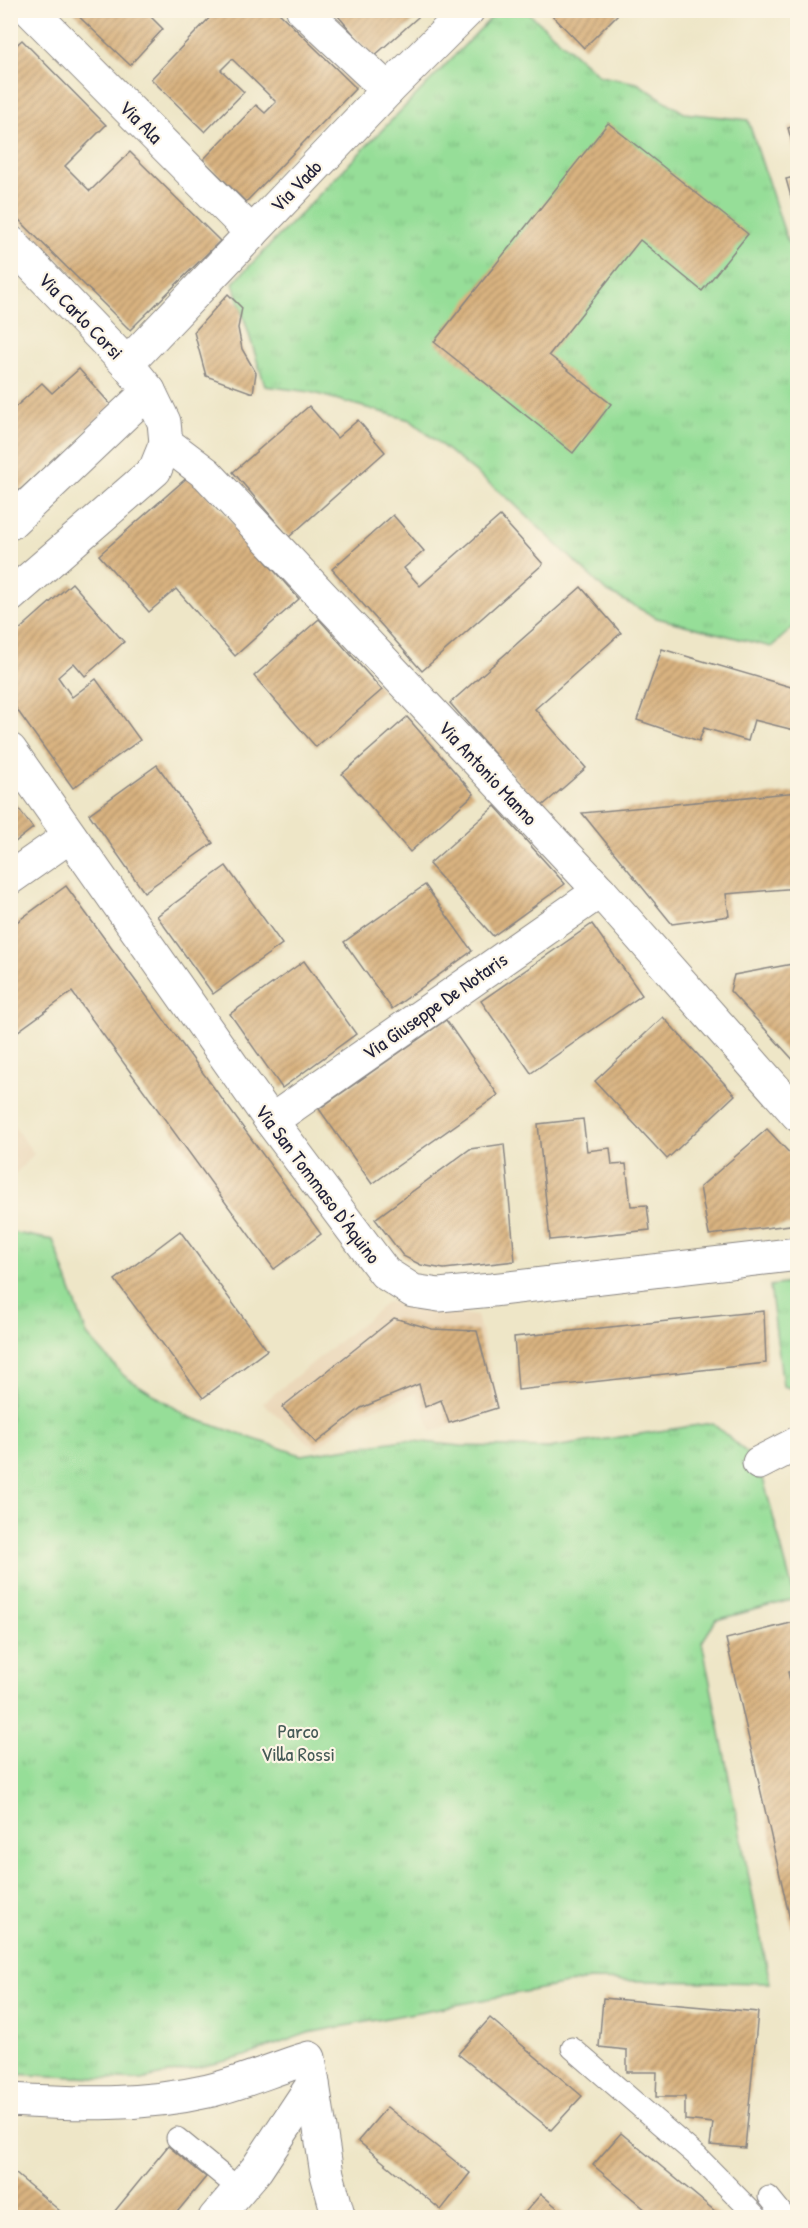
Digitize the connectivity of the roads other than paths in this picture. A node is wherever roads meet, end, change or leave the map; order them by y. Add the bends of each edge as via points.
1 (30, 10) edge
2 (303, 10) edge
3 (468, 10) edge
4 (388, 90) junction
5 (252, 233) junction
6 (10, 242) edge
7 (127, 364) junction
8 (149, 391) junction
9 (166, 443) junction
10 (10, 523) edge
11 (10, 596) edge
12 (10, 750) edge
13 (70, 836) junction
14 (10, 879) edge
15 (600, 891) junction
16 (798, 1115) edge
17 (271, 1121) junction
18 (798, 1254) edge
19 (798, 1443) edge
20 (759, 1463) dead end
21 (572, 2048) dead end
22 (310, 2058) junction
23 (10, 2100) edge
24 (177, 2138) dead end
25 (239, 2189) junction
26 (769, 2197) dead end
27 (215, 2217) edge
28 (339, 2217) edge
29 (758, 2217) edge
30 (786, 2217) edge

1 - 5 street, Via Ala
2 - 4 street
3 - 4 street, Via Vado
4 - 5 street, Via Vado
5 - 7 street, Via Vado
6 - 7 street, Via Carlo Corsi
7 - 8 street, Via Carlo Corsi
8 - 9 street via 164,422
8 - 10 street
9 - 11 street via 155,470
9 - 15 street, Via Antonio Manno via 207,474
12 - 13 street, Via San Tommaso D'Aquino
13 - 14 street
13 - 17 street, Via San Tommaso D'Aquino
15 - 16 street, Via Antonio Manno
15 - 17 street, Via Giuseppe De Notaris
17 - 18 street, Via San Tommaso D'Aquino via 385,1273 413,1291 482,1291
19 - 20 street
21 - 29 lane via 698,2157
22 - 23 street via 208,2091 132,2103
22 - 25 street via 256,2170
22 - 28 street via 327,2174
24 - 25 lane
25 - 27 street
26 - 30 lane

